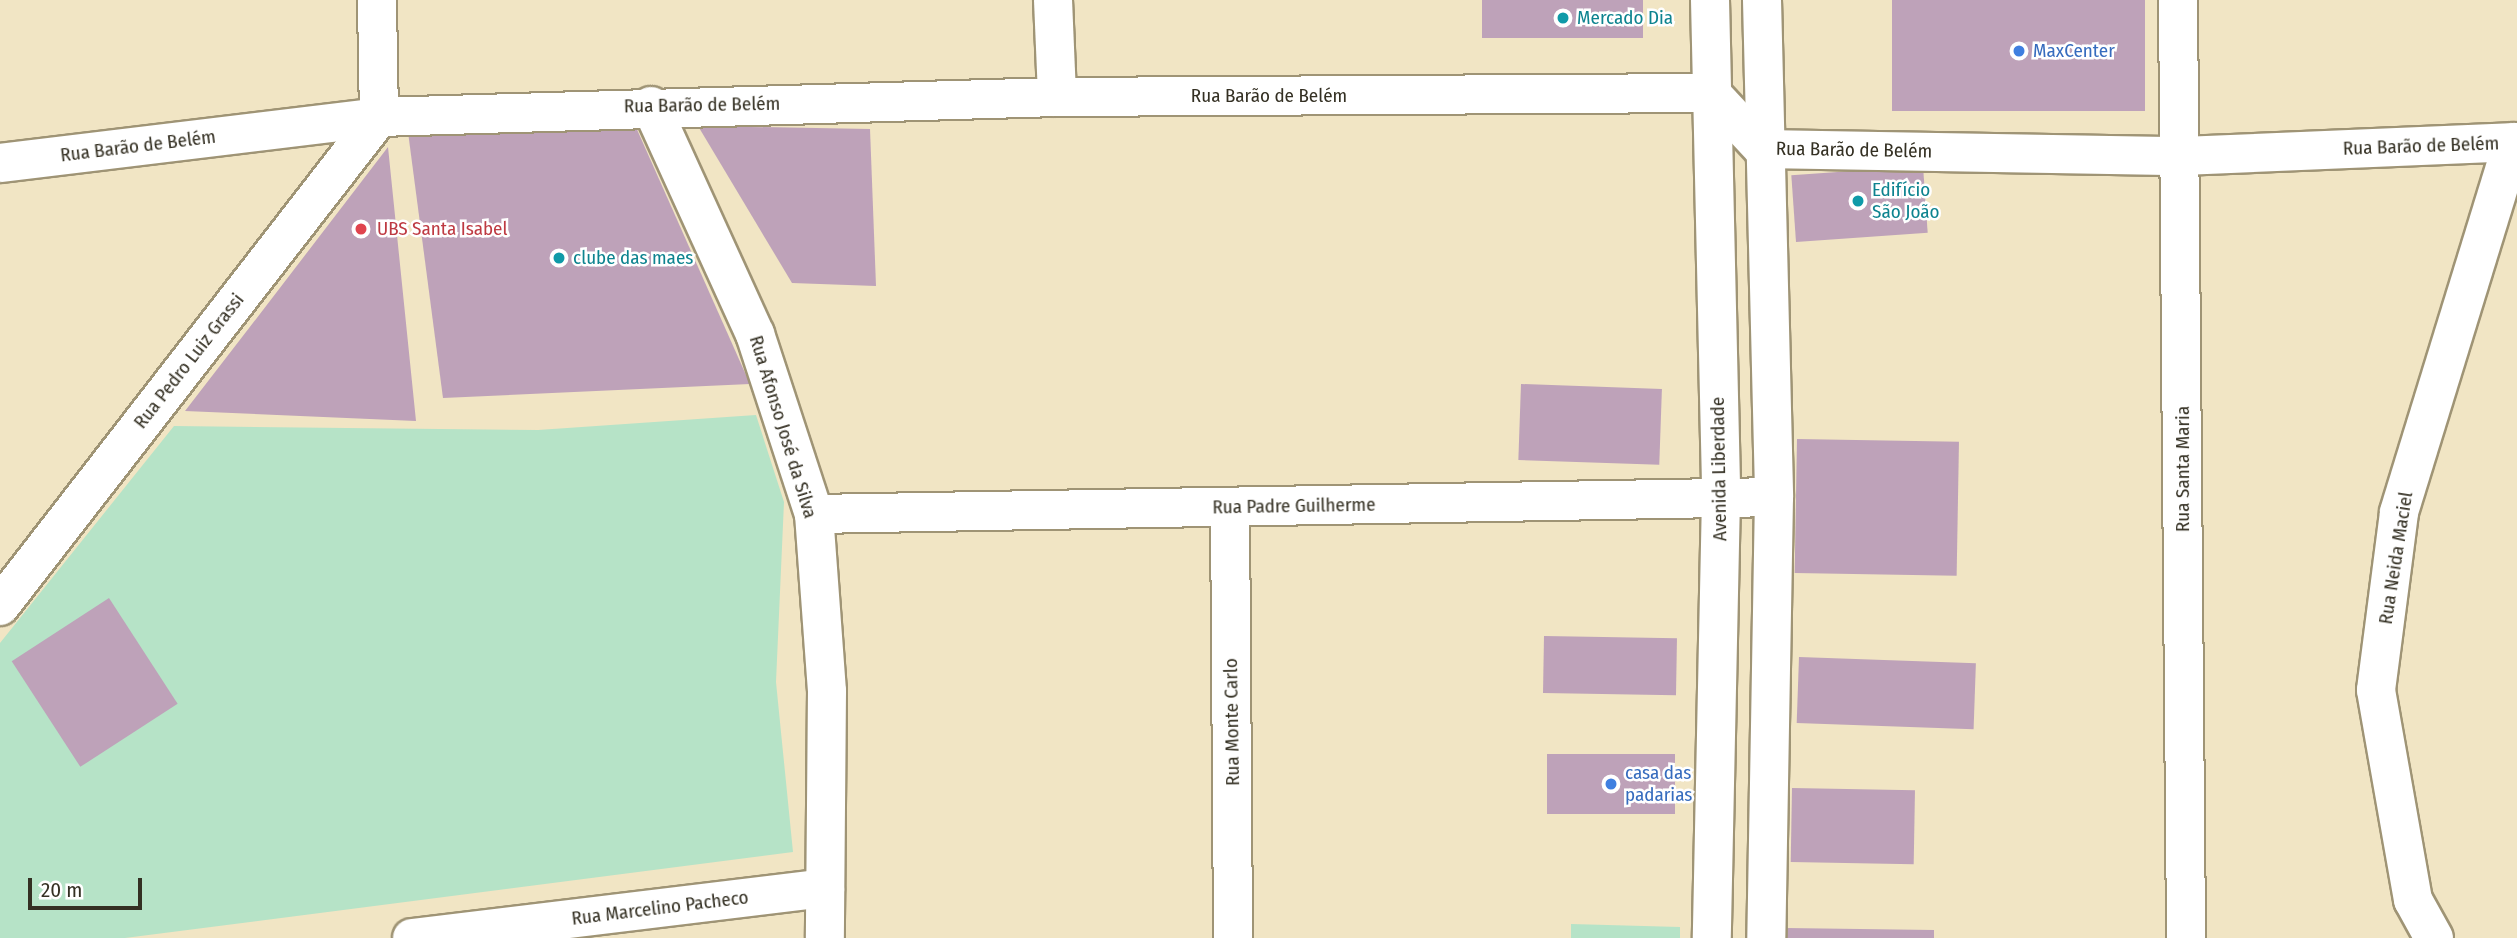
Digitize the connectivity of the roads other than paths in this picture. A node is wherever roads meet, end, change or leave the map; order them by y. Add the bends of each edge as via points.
1 (377, 0) edge
2 (1053, 0) edge
3 (1710, 0) edge
4 (1762, 0) edge
5 (2178, 0) edge
6 (1711, 93) junction
7 (1058, 97) junction
8 (651, 106) junction
9 (379, 117) junction
10 (2515, 142) edge
11 (1763, 149) junction
12 (2182, 156) junction
13 (0, 163) edge
14 (1721, 497) junction
15 (1774, 497) junction
16 (1230, 507) junction
17 (814, 514) junction
18 (15, 569) edge
19 (0, 606) edge
20 (825, 888) junction
21 (412, 938) edge
22 (825, 938) edge
23 (1234, 938) edge
24 (1712, 938) edge
25 (1766, 938) edge
26 (2186, 938) edge
27 (2434, 938) edge

1 - 9 street
2 - 7 street
3 - 6 street, Avenida Liberdade
4 - 11 street
5 - 12 street, Rua Santa Maria
6 - 7 street, Rua Barão de Belém
6 - 11 street, Rua Barão de Belém
6 - 14 street, Avenida Liberdade
7 - 8 street, Rua Barão de Belém
8 - 9 street, Rua Barão de Belém
8 - 17 street, Rua Afonso José da Silva via 755,334
9 - 13 street, Rua Barão de Belém
9 - 18 street, Rua Pedro Luiz Grassi
10 - 12 street, Rua Barão de Belém
10 - 27 street, Rua Neida Maciel via 2399,512 2376,690 2413,900
11 - 12 street, Rua Barão de Belém
11 - 15 street
12 - 26 street, Rua Santa Maria
14 - 15 street, Rua Padre Guilherme
14 - 16 street, Rua Padre Guilherme
14 - 24 street, Avenida Liberdade
15 - 25 street
16 - 17 street, Rua Padre Guilherme
16 - 23 street, Rua Monte Carlo
17 - 20 street, Rua Afonso José da Silva via 827,691
18 - 19 street, Rua Pedro Luiz Grassi
20 - 21 street, Rua Marcelino Pacheco
20 - 22 street, Rua Afonso José da Silva

